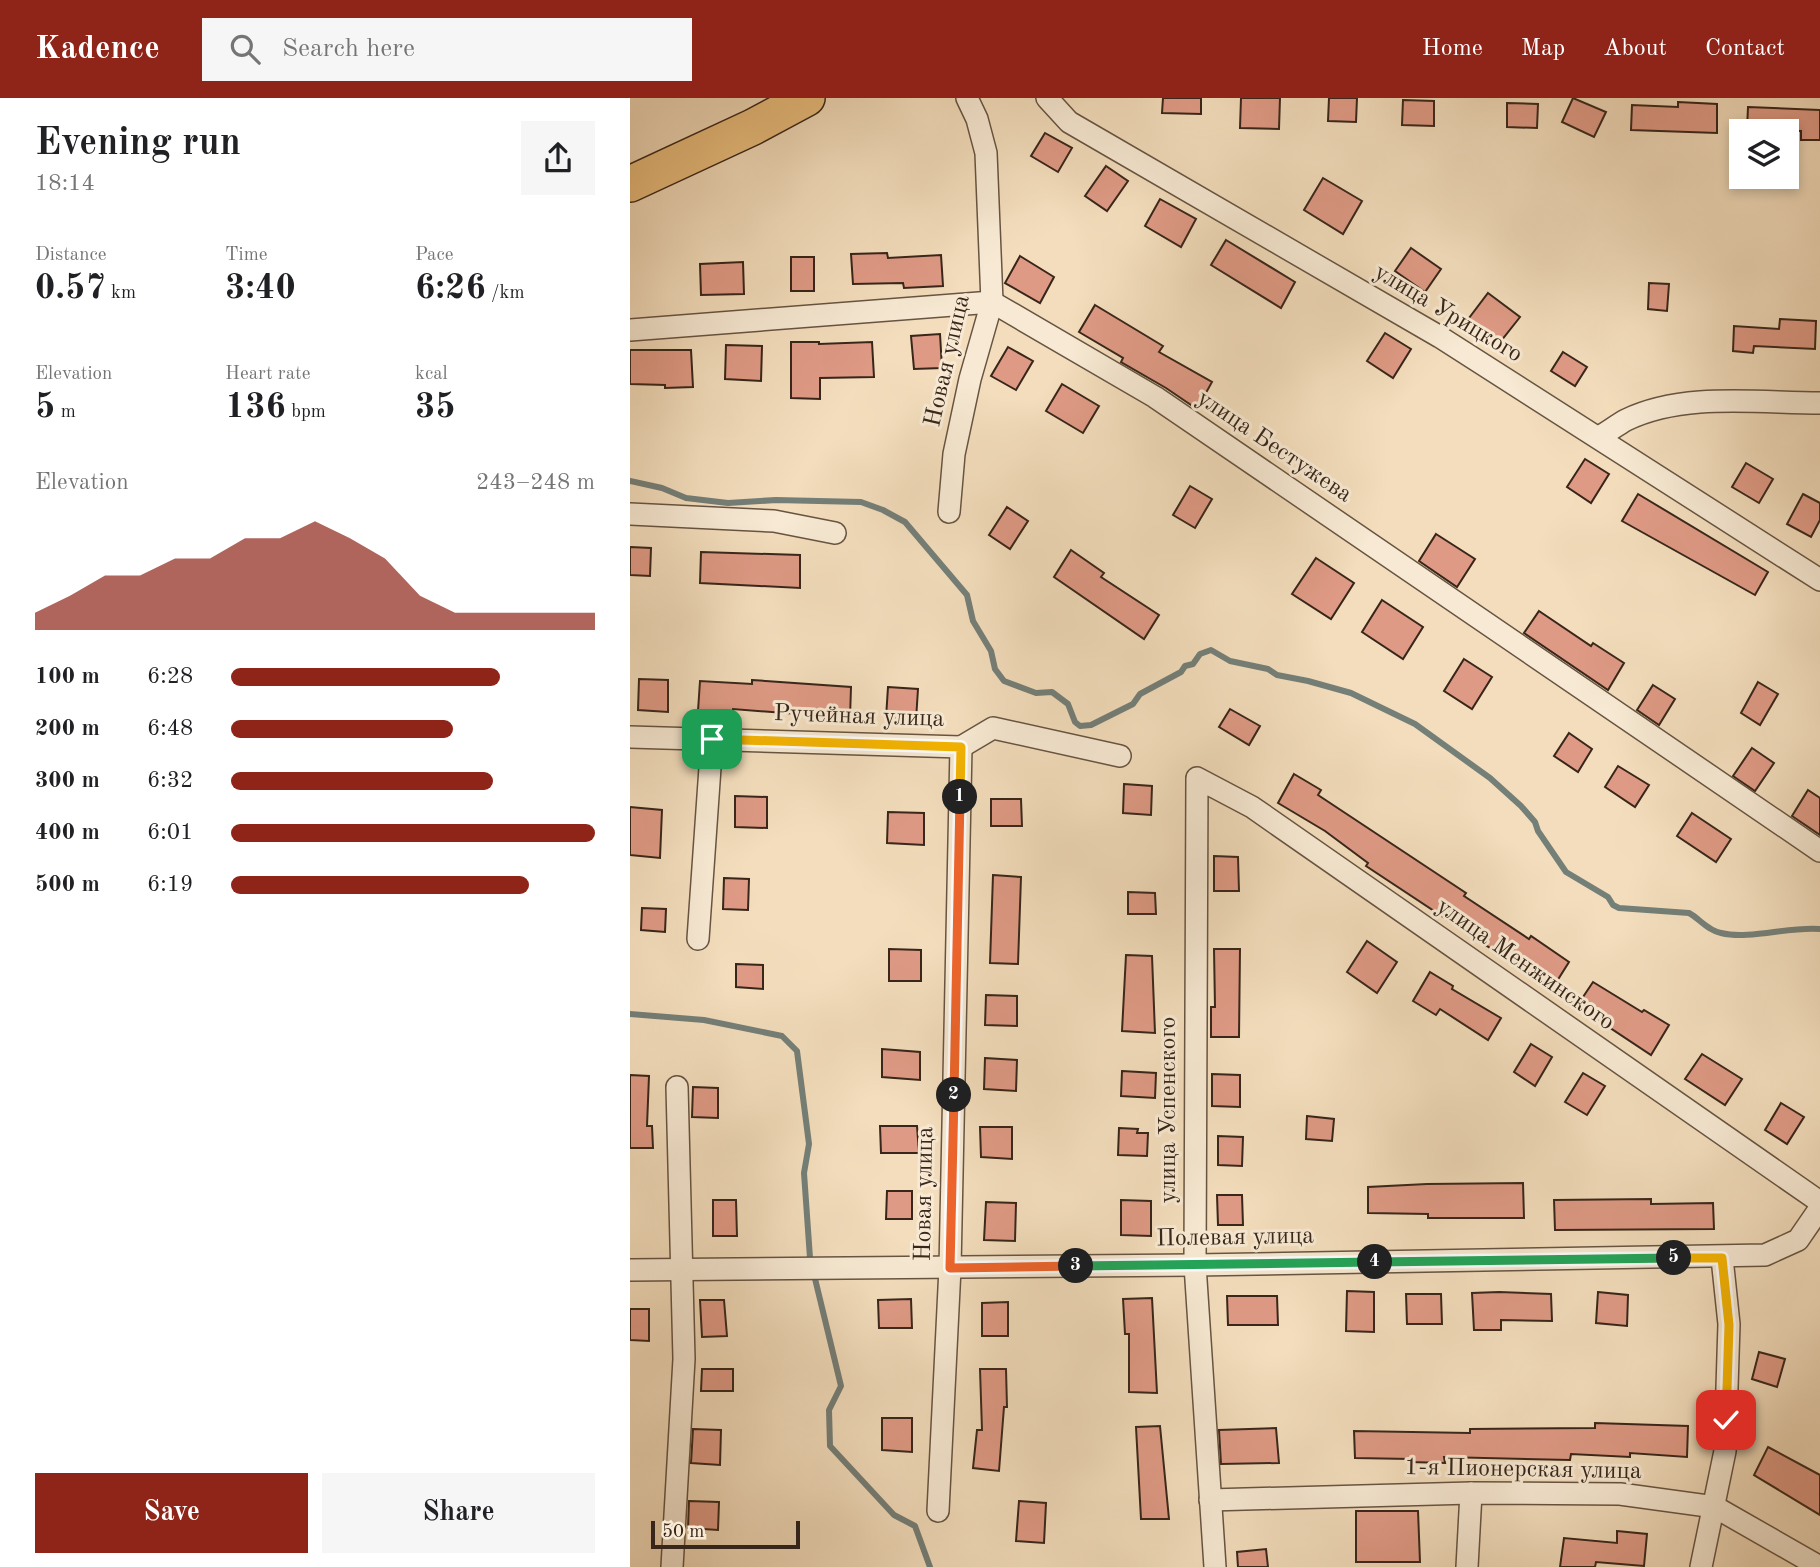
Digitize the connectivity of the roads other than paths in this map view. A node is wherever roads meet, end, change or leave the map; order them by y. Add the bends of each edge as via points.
1 (807, 98) edge
2 (967, 98) edge
3 (1047, 98) edge
4 (630, 184) edge
5 (992, 303) junction
6 (630, 330) edge
7 (1820, 403) edge
8 (1599, 437) junction
9 (949, 512) dead end
10 (630, 514) edge
11 (835, 533) dead end
12 (1820, 580) edge
13 (630, 737) edge
14 (712, 739) junction
15 (961, 747) junction
16 (1120, 756) dead end
17 (1197, 778) joint
18 (1820, 851) edge
19 (698, 939) dead end
20 (677, 1087) dead end
21 (1820, 1202) edge
22 (1820, 1208) edge
23 (1722, 1258) junction
24 (1195, 1265) junction
25 (950, 1268) junction
26 (630, 1270) edge
27 (681, 1270) junction
28 (1471, 1493) junction
29 (1210, 1500) junction
30 (1715, 1507) junction
31 (938, 1511) dead end
32 (673, 1567) edge
33 (1215, 1567) edge
34 (1467, 1567) edge
35 (1701, 1567) edge
36 (1820, 1567) edge

1 - 4 main road
2 - 5 street, Новая улица via 986,153
3 - 8 street, улица Урицкого via 1069,122 1440,337
5 - 6 street
5 - 9 street, Новая улица via 954,454
5 - 18 street, улица Бестужева via 1155,397
7 - 8 street via 1686,402 1625,420
8 - 12 street, улица Урицкого
10 - 11 street via 774,521
13 - 14 street, Ручейная улица
14 - 15 street, Ручейная улица
14 - 19 street
15 - 16 street via 993,728
15 - 25 street, Новая улица
17 - 21 street, улица Менжинского via 1252,807
17 - 24 street, улица Успенского
20 - 27 street
22 - 23 street, Полевая улица via 1798,1240 1765,1255
23 - 24 street, Полевая улица
23 - 30 street via 1729,1325 1725,1451
24 - 25 street, Полевая улица
24 - 29 street, улица Успенского
25 - 27 street, Полевая улица
25 - 31 street, Новая улица
26 - 27 street, Полевая улица
27 - 32 street via 684,1359
28 - 29 street, 1-я Пионерская улица
28 - 30 street, 1-я Пионерская улица via 1620,1494
28 - 34 street
29 - 33 street, улица Успенского
30 - 35 street
30 - 36 street, 1-я Пионерская улица

